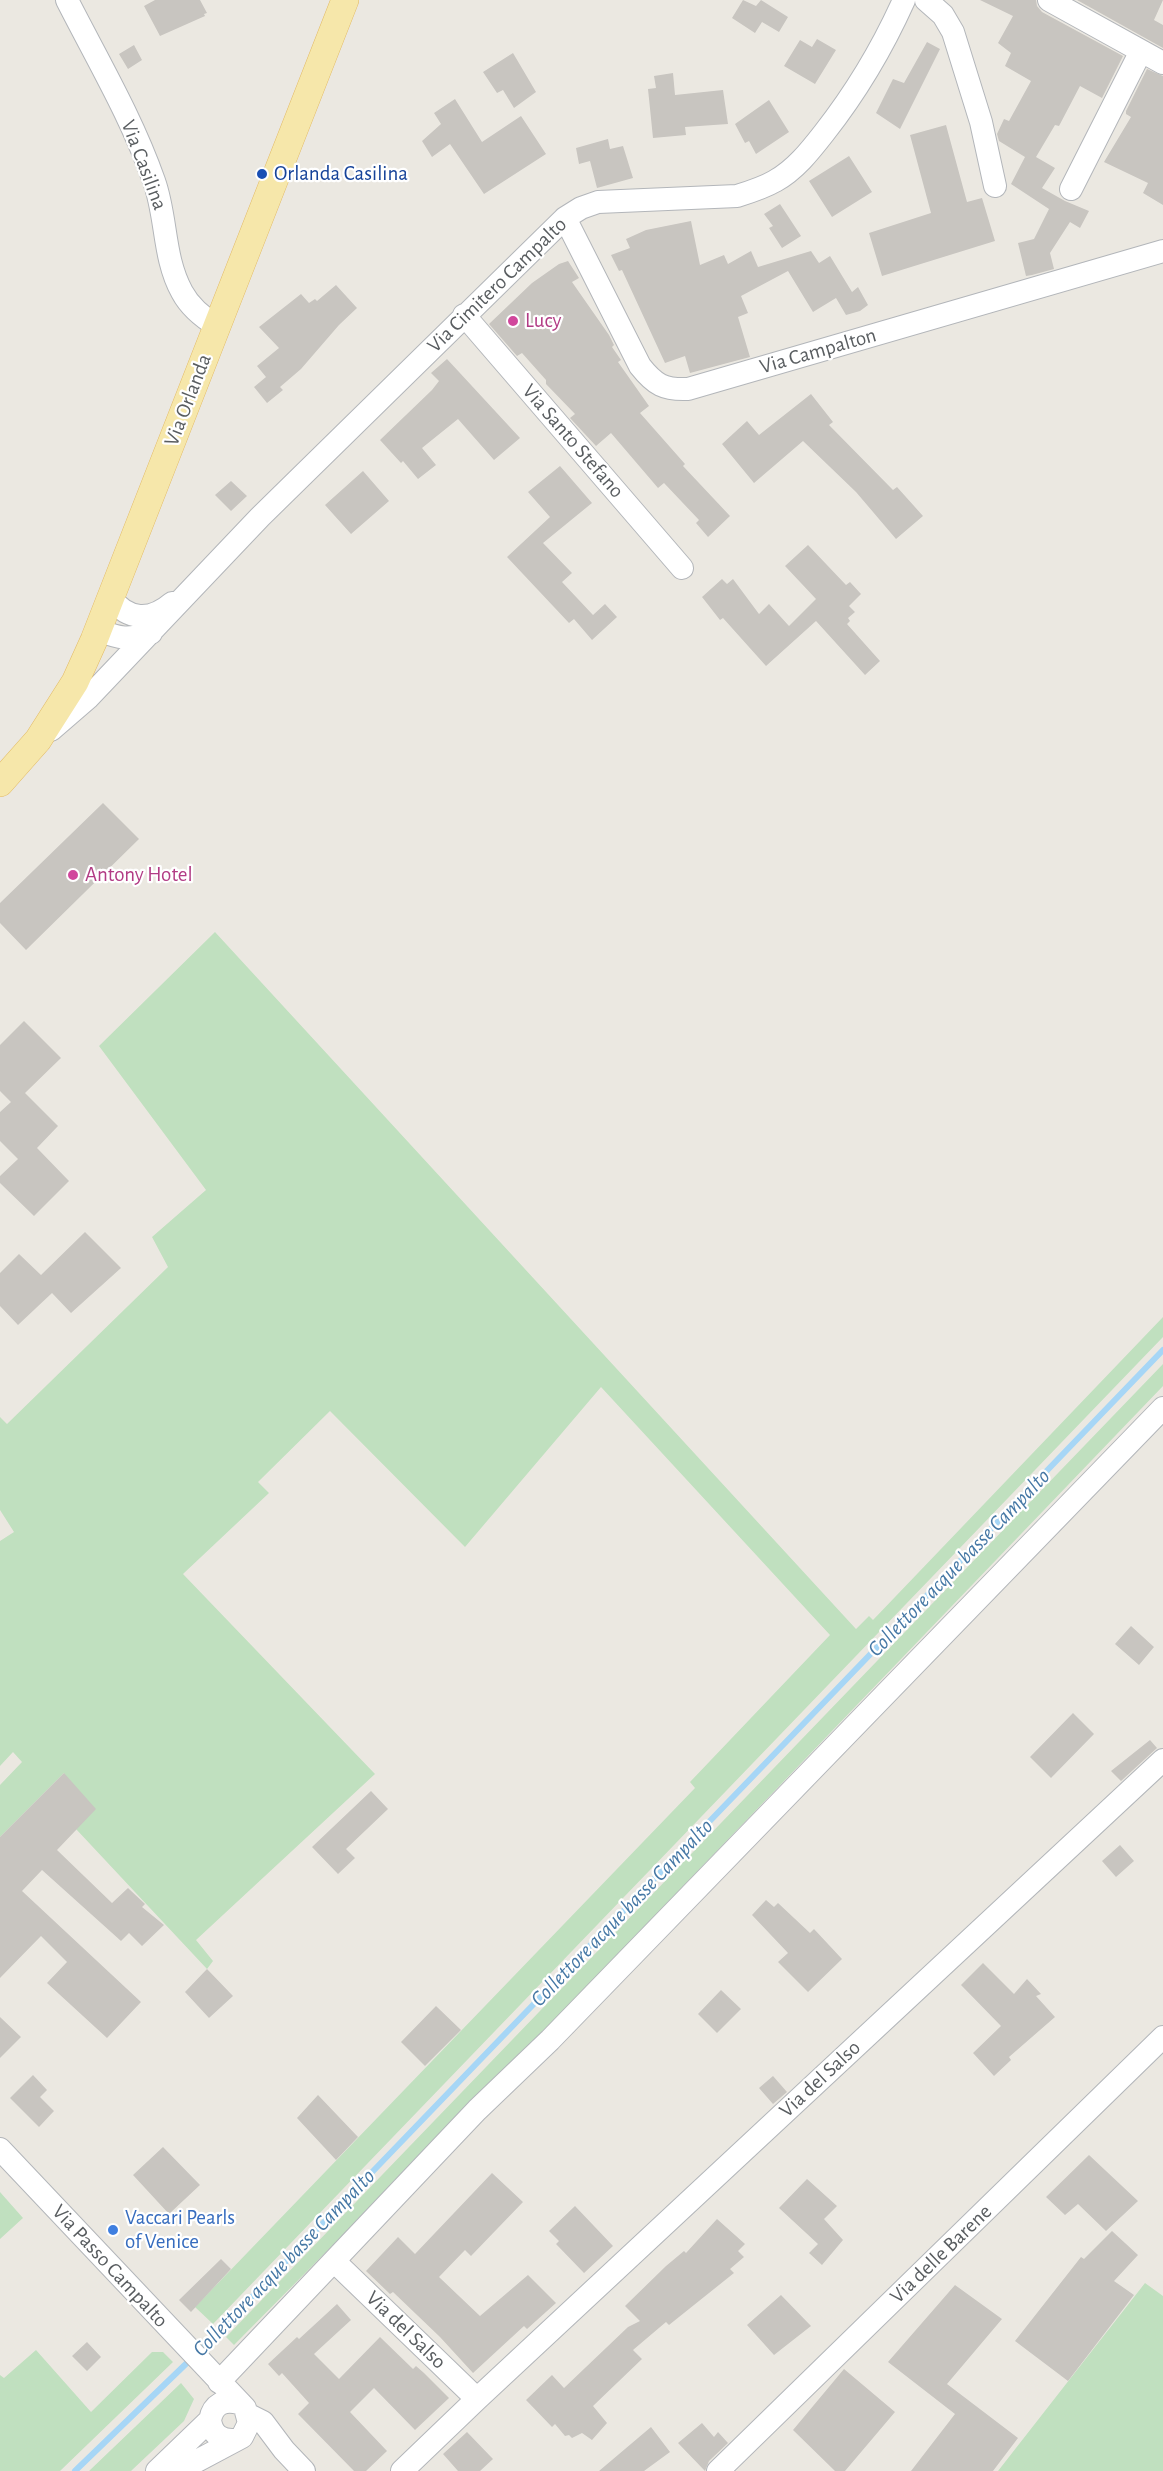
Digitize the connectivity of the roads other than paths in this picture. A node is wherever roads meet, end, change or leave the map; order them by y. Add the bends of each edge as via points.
1 (67, 0) edge
2 (345, 0) edge
3 (904, 0) edge
4 (926, 0) edge
5 (1048, 0) edge
6 (1141, 51) junction
7 (1163, 63) edge
8 (995, 186) dead end
9 (1071, 189) dead end
10 (565, 218) junction
11 (1163, 251) edge
12 (464, 315) junction
13 (217, 326) junction
14 (682, 568) dead end
15 (192, 587) junction
16 (111, 598) junction
17 (98, 630) junction
18 (151, 633) junction
19 (38, 740) junction
20 (0, 783) edge
21 (1163, 1408) edge
22 (1163, 1760) edge
23 (1163, 2037) edge
24 (0, 2149) edge
25 (335, 2262) junction
26 (213, 2376) junction
27 (477, 2398) junction
28 (244, 2409) junction
29 (213, 2413) junction
30 (238, 2438) junction
31 (284, 2450) junction
32 (157, 2471) edge
33 (178, 2471) edge
34 (304, 2471) edge
35 (402, 2471) edge
36 (718, 2471) edge

1 - 13 street, Via Casilina via 133,129 152,175 164,214 172,266 182,292 191,306
2 - 13 main road, Via Orlanda
3 - 10 street, Via Cimitero Campalto via 884,45 849,101 807,154 776,181 737,195 598,202
4 - 8 street via 943,15 953,32 981,122
5 - 6 street
6 - 7 street
6 - 9 street
10 - 11 street, Via Campalton via 640,366 649,378 672,390
10 - 12 street, Via Cimitero Campalto
12 - 14 street, Via Santo Stefano
12 - 15 street, Via Cimitero Campalto
13 - 16 main road, Via Orlanda
15 - 16 street, Via Cimitero Campalto via 167,607 147,616 119,609
15 - 18 street, Via Cimitero Campalto
16 - 17 main road, Via Orlanda
17 - 18 street via 129,639
17 - 19 main road, Via Orlanda via 75,682
18 - 19 street, Via Cimitero Campalto via 88,698
19 - 20 main road, Via Orlanda
21 - 25 street via 550,2040 477,2110
22 - 27 street, Via del Salso
23 - 36 street, Via delle Barene
24 - 26 street, Via Passo Campalto
25 - 26 street
25 - 27 street, Via del Salso
26 - 28 street, Via Passo Campalto
26 - 29 street
27 - 35 street, Via del Salso
28 - 29 street via 223,2402
28 - 30 street via 249,2423
28 - 31 street, Via Passo Campalto via 263,2422
29 - 30 street, Via Passo Campalto via 214,2434
29 - 32 street
30 - 31 street, Via Passo Campalto
30 - 33 street
31 - 34 street, Via Passo Campalto

